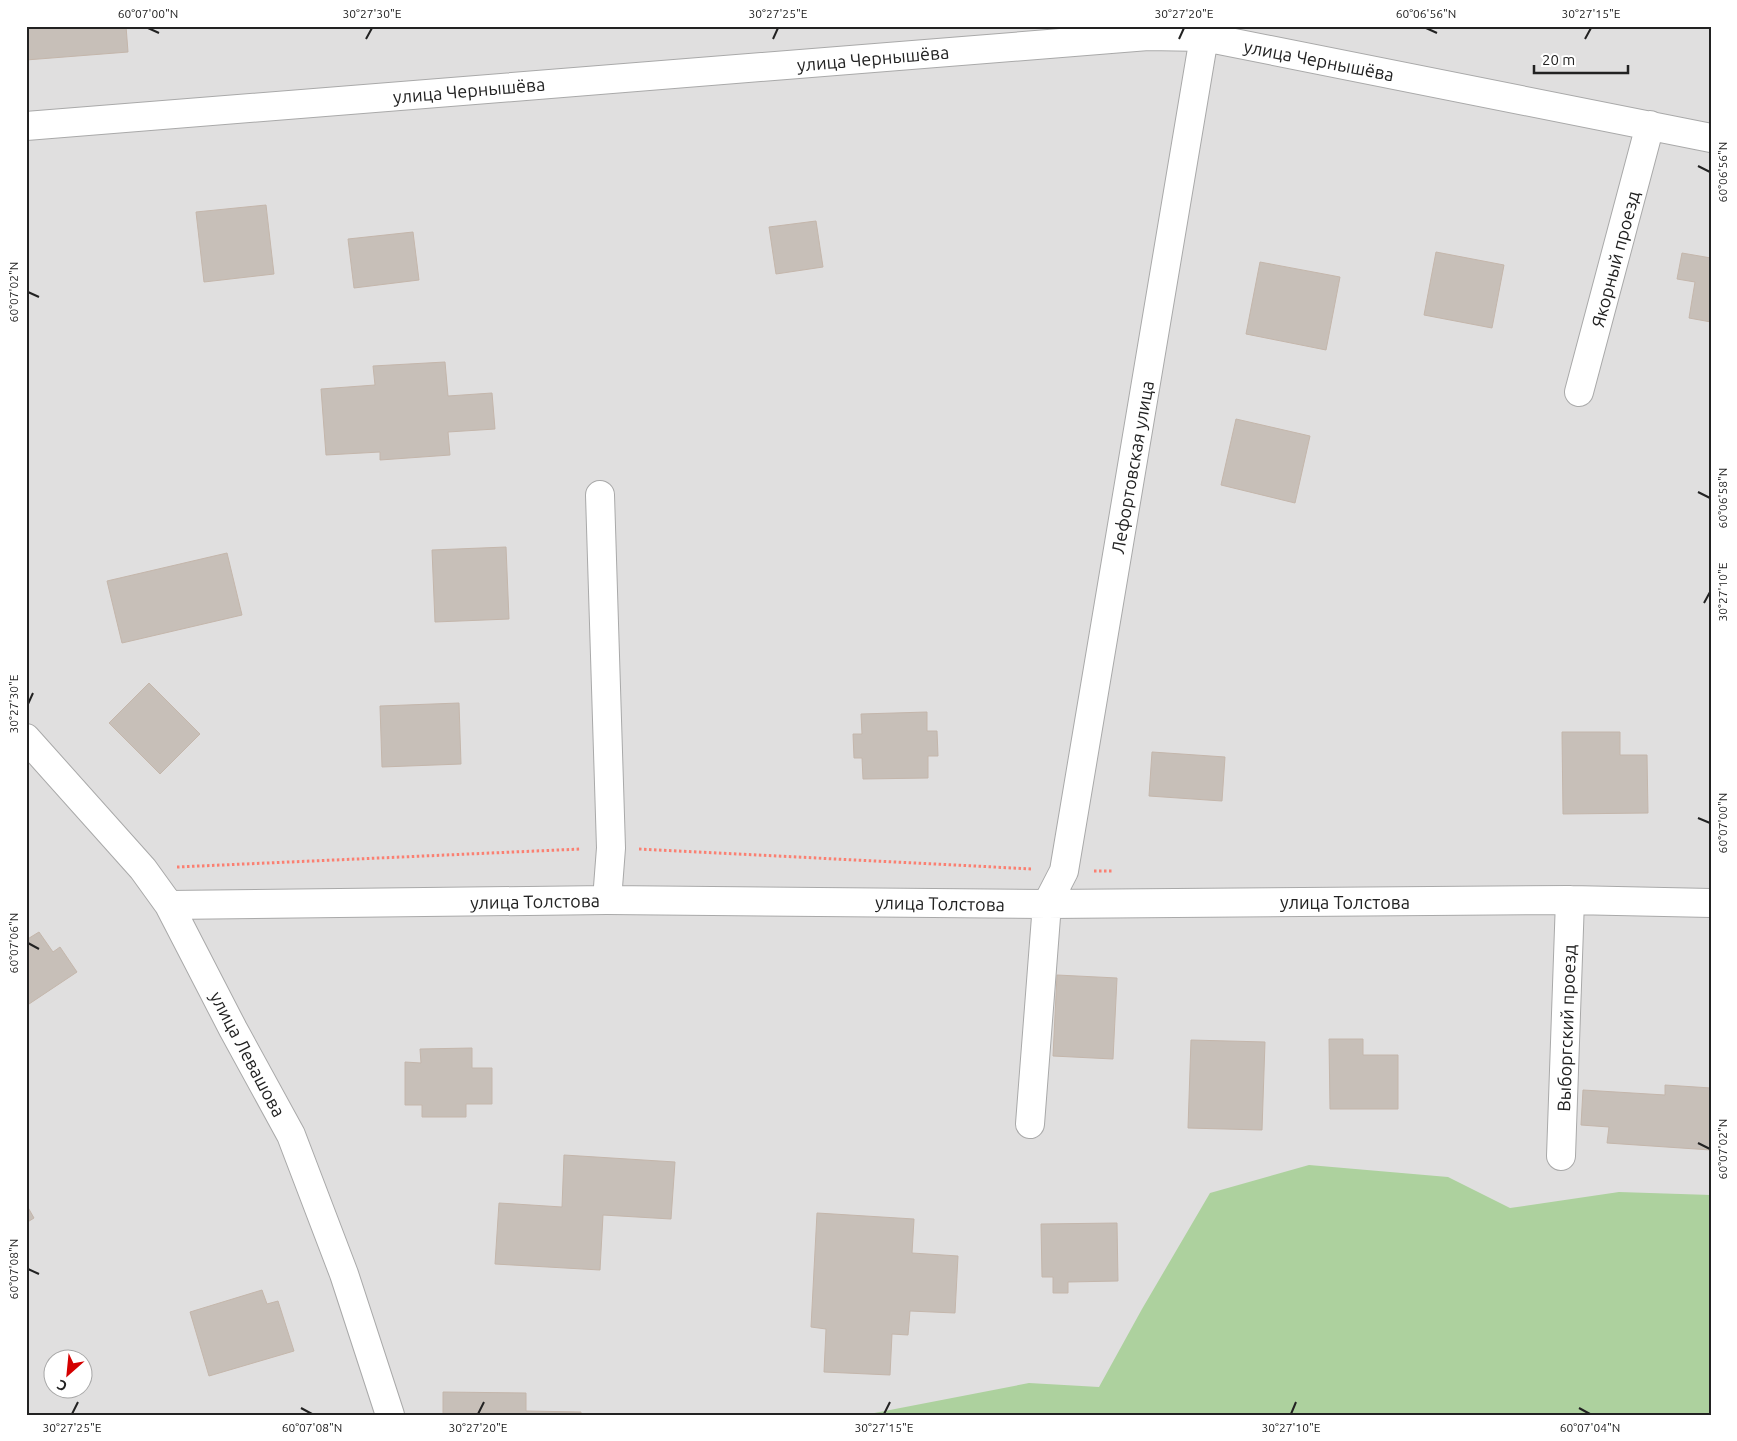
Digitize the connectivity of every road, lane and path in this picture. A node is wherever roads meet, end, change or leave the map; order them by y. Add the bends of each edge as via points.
1 (1204, 31) edge
2 (1650, 125) junction
3 (26, 126) edge
4 (1711, 138) edge
5 (1579, 392) dead end
6 (600, 495) dead end
7 (26, 738) edge
8 (611, 848) junction
9 (143, 869) junction
10 (1064, 871) junction
11 (1113, 871) dead end
12 (607, 900) junction
13 (1570, 900) junction
14 (1711, 903) edge
15 (1048, 904) junction
16 (169, 905) junction
17 (1030, 1124) dead end
18 (1561, 1156) dead end
19 (390, 1415) edge

1 - 2 street, улица Чернышёва
1 - 3 street, улица Чернышёва
1 - 10 street, Лефортовская улица
2 - 4 street, улица Чернышёва
2 - 5 street, Якорный проезд
6 - 8 street
7 - 9 street, улица Левашова
8 - 9 path
8 - 10 path
8 - 12 street
9 - 16 street, улица Левашова
10 - 11 path
10 - 15 street, Лефортовская улица
12 - 15 street, улица Толстова
12 - 16 street, улица Толстова
13 - 14 street, улица Толстова
13 - 15 street, улица Толстова
13 - 18 street, Выборгский проезд
15 - 17 street
16 - 19 street, улица Левашова via 291,1135 344,1274

